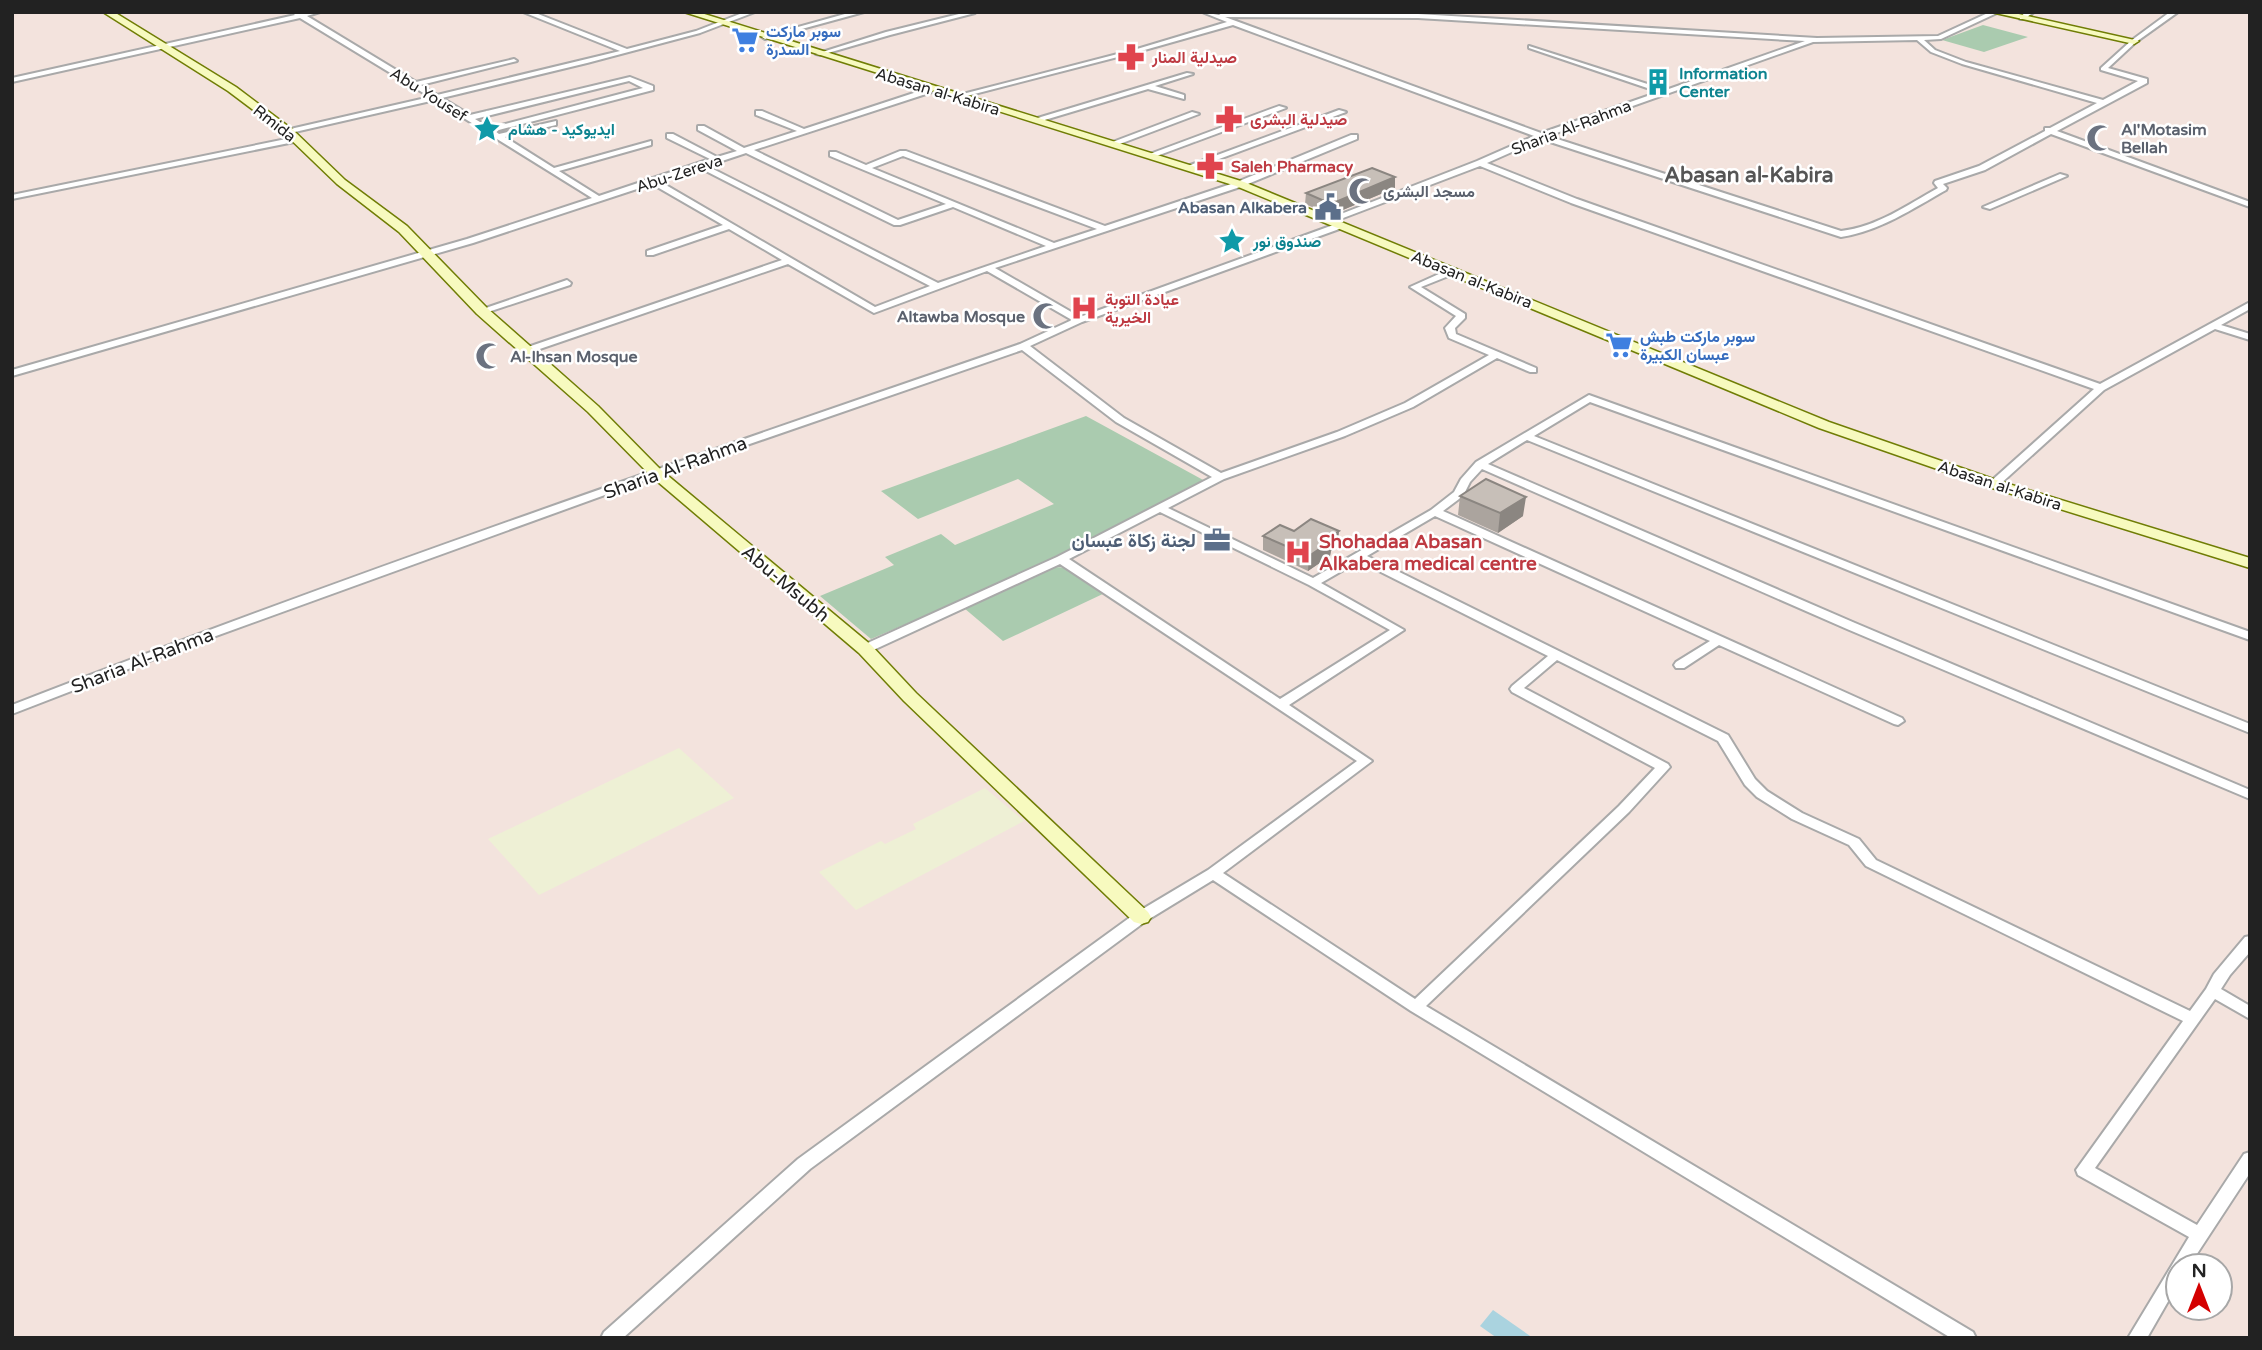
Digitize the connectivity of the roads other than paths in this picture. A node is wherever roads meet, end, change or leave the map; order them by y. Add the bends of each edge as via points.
1 (107, 12) edge
2 (295, 12) edge
3 (317, 12) edge
4 (526, 12) edge
5 (688, 12) edge
6 (752, 12) edge
7 (862, 12) edge
8 (1548, 12) edge
9 (1995, 12) edge
10 (2175, 12) edge
11 (972, 13) edge
12 (1209, 14) edge
13 (2026, 15) edge
14 (303, 17) junction
15 (720, 23) junction
16 (1232, 23) junction
17 (1532, 23) junction
18 (765, 37) junction
19 (1817, 40) junction
20 (1920, 40) junction
21 (2134, 41) junction
22 (166, 47) junction
23 (1531, 47) dead end
24 (627, 51) junction
25 (819, 54) junction
26 (514, 61) dead end
27 (1189, 74) dead end
28 (12, 80) edge
29 (415, 84) junction
30 (1150, 87) junction
31 (929, 90) junction
32 (1666, 92) junction
33 (440, 97) junction
34 (955, 97) junction
35 (1181, 97) dead end
36 (2101, 102) junction
37 (1282, 108) dead end
38 (1342, 112) dead end
39 (759, 113) dead end
40 (1195, 114) dead end
41 (469, 118) junction
42 (1035, 120) junction
43 (553, 123) dead end
44 (701, 128) dead end
45 (2048, 130) junction
46 (486, 131) junction
47 (803, 131) junction
48 (293, 135) junction
49 (670, 136) dead end
50 (1541, 136) junction
51 (496, 137) junction
52 (1354, 137) dead end
53 (648, 143) dead end
54 (1114, 143) junction
55 (745, 150) junction
56 (832, 155) dead end
57 (1151, 155) junction
58 (717, 160) junction
59 (1480, 163) junction
60 (700, 165) junction
61 (867, 167) junction
62 (1189, 167) junction
63 (552, 171) junction
64 (2063, 176) dead end
65 (653, 181) junction
66 (1240, 184) junction
67 (12, 197) edge
68 (599, 199) junction
69 (953, 204) junction
70 (2250, 205) edge
71 (1987, 206) dead end
72 (1333, 224) junction
73 (729, 226) junction
74 (1105, 229) junction
75 (1054, 246) junction
76 (650, 253) dead end
77 (428, 254) junction
78 (790, 260) junction
79 (988, 268) junction
80 (1453, 271) junction
81 (567, 283) dead end
82 (937, 286) junction
83 (2250, 305) edge
84 (482, 311) junction
85 (1079, 320) junction
86 (2213, 325) junction
87 (2250, 337) edge
88 (1023, 346) junction
89 (528, 350) junction
90 (1496, 355) junction
91 (1533, 370) dead end
92 (12, 373) edge
93 (2101, 388) junction
94 (1528, 436) junction
95 (1480, 464) junction
96 (656, 473) junction
97 (1220, 477) junction
98 (1994, 484) junction
99 (1159, 508) junction
100 (1434, 512) junction
101 (1359, 557) junction
102 (1061, 559) junction
103 (2250, 563) edge
104 (1313, 583) junction
105 (2250, 636) edge
106 (1719, 640) junction
107 (865, 649) junction
108 (1555, 656) junction
109 (1680, 665) dead end
110 (1280, 705) junction
111 (12, 710) edge
112 (1898, 721) dead end
113 (2250, 729) edge
114 (2250, 795) edge
115 (1213, 873) junction
116 (1141, 917) junction
117 (2250, 941) edge
118 (2213, 991) junction
119 (1416, 1007) junction
120 (2250, 1013) edge
121 (2193, 1019) junction
122 (2250, 1159) edge
123 (2198, 1234) junction
124 (2188, 1252) edge
125 (2164, 1292) edge
126 (610, 1338) edge
127 (1967, 1338) edge
128 (2137, 1338) edge

1 - 22 street, Rmida
2 - 14 street, Abu Yousef
3 - 14 street
4 - 24 street
5 - 15 street, Abasan al-Kabira
6 - 15 street
7 - 18 street
8 - 17 street
9 - 13 street
9 - 20 street via 1939,38
10 - 21 street
11 - 25 street
12 - 16 street
12 - 17 street via 1361,14
13 - 21 street
14 - 22 street
14 - 29 street, Abu Yousef
15 - 18 street, Abasan al-Kabira
15 - 24 street
16 - 34 street
16 - 50 street
17 - 19 street
18 - 25 street, Abasan al-Kabira
19 - 20 street
19 - 32 street, Sharia Al-Rahma
20 - 36 street via 1933,51 1964,63
21 - 36 street via 2103,69 2144,81
22 - 28 street
22 - 48 street, Rmida
23 - 32 street
24 - 33 street
25 - 31 street, Abasan al-Kabira
26 - 29 street
27 - 30 street
29 - 33 street, Abu Yousef
30 - 35 street
30 - 42 street
31 - 34 street, Abasan al-Kabira
31 - 47 street, Abu-Zereva
32 - 50 street, Sharia Al-Rahma
33 - 41 street, Abu Yousef
33 - 48 street
34 - 42 street, Abasan al-Kabira
36 - 45 street
37 - 57 street
38 - 62 street
39 - 47 street
40 - 54 street
41 - 46 street, Abu Yousef
41 - 46 street via 630,79 650,88
42 - 54 street, Abasan al-Kabira
43 - 51 street
44 - 55 street
45 - 50 street via 1982,168 1938,183 1943,188 1871,226 1842,234
45 - 70 street
46 - 51 street, Abu Yousef
47 - 55 street, Abu-Zereva
48 - 67 street
48 - 77 street, Rmida
49 - 58 street
50 - 59 street, Sharia Al-Rahma
51 - 63 street, Abu Yousef
52 - 66 street
53 - 63 street
54 - 57 street, Abasan al-Kabira
55 - 58 street, Abu-Zereva
55 - 69 street via 897,223
56 - 61 street
57 - 62 street, Abasan al-Kabira
58 - 60 street, Abu-Zereva
59 - 72 street, Sharia Al-Rahma
59 - 93 street via 1574,201
60 - 65 street, Abu-Zereva
60 - 82 street
61 - 69 street
61 - 74 street via 903,153
62 - 66 street, Abasan al-Kabira
63 - 68 street, Abu Yousef
64 - 71 street
65 - 68 street, Abu-Zereva
65 - 73 street
66 - 72 street, Abasan al-Kabira
66 - 74 street
68 - 77 street, Abu-Zereva
69 - 75 street
72 - 80 street, Abasan al-Kabira
72 - 85 street, Sharia Al-Rahma
73 - 76 street
73 - 78 street
74 - 75 street
75 - 79 street
77 - 84 street, Abu-Msubh
77 - 92 street, Abu-Zereva
78 - 82 street via 874,310
78 - 89 street
79 - 82 street
79 - 85 street
80 - 90 street via 1415,287 1461,316 1450,328 1452,336
80 - 98 street, Abasan al-Kabira via 1824,425
81 - 84 street
83 - 86 street
84 - 89 street, Abu-Msubh
85 - 88 street, Sharia Al-Rahma
86 - 87 street
86 - 93 street
88 - 96 street, Sharia Al-Rahma
88 - 97 street via 1120,420
89 - 96 street, Abu-Msubh
90 - 91 street
90 - 97 street via 1409,405
93 - 98 street
94 - 95 street
94 - 105 street via 1588,398
94 - 113 street
95 - 100 street via 1459,494
95 - 114 street
96 - 107 street, Abu-Msubh
96 - 111 street, Sharia Al-Rahma
97 - 99 street
98 - 103 street, Abasan al-Kabira
99 - 102 street
99 - 104 street
100 - 101 street
100 - 106 street
101 - 104 street
101 - 108 street
102 - 107 street
102 - 110 street
104 - 110 street via 1398,630
106 - 109 street
106 - 112 street
107 - 116 street, Abu-Msubh
108 - 119 street via 1516,689 1663,767 1625,809
108 - 121 street via 1723,738 1762,794 1854,842 1871,863
110 - 115 street via 1366,761
115 - 116 street
115 - 119 street
116 - 126 street via 804,1164
117 - 118 street
118 - 120 street
118 - 121 street
119 - 127 street
121 - 123 street via 2084,1170
122 - 123 street
123 - 124 street
125 - 128 street

